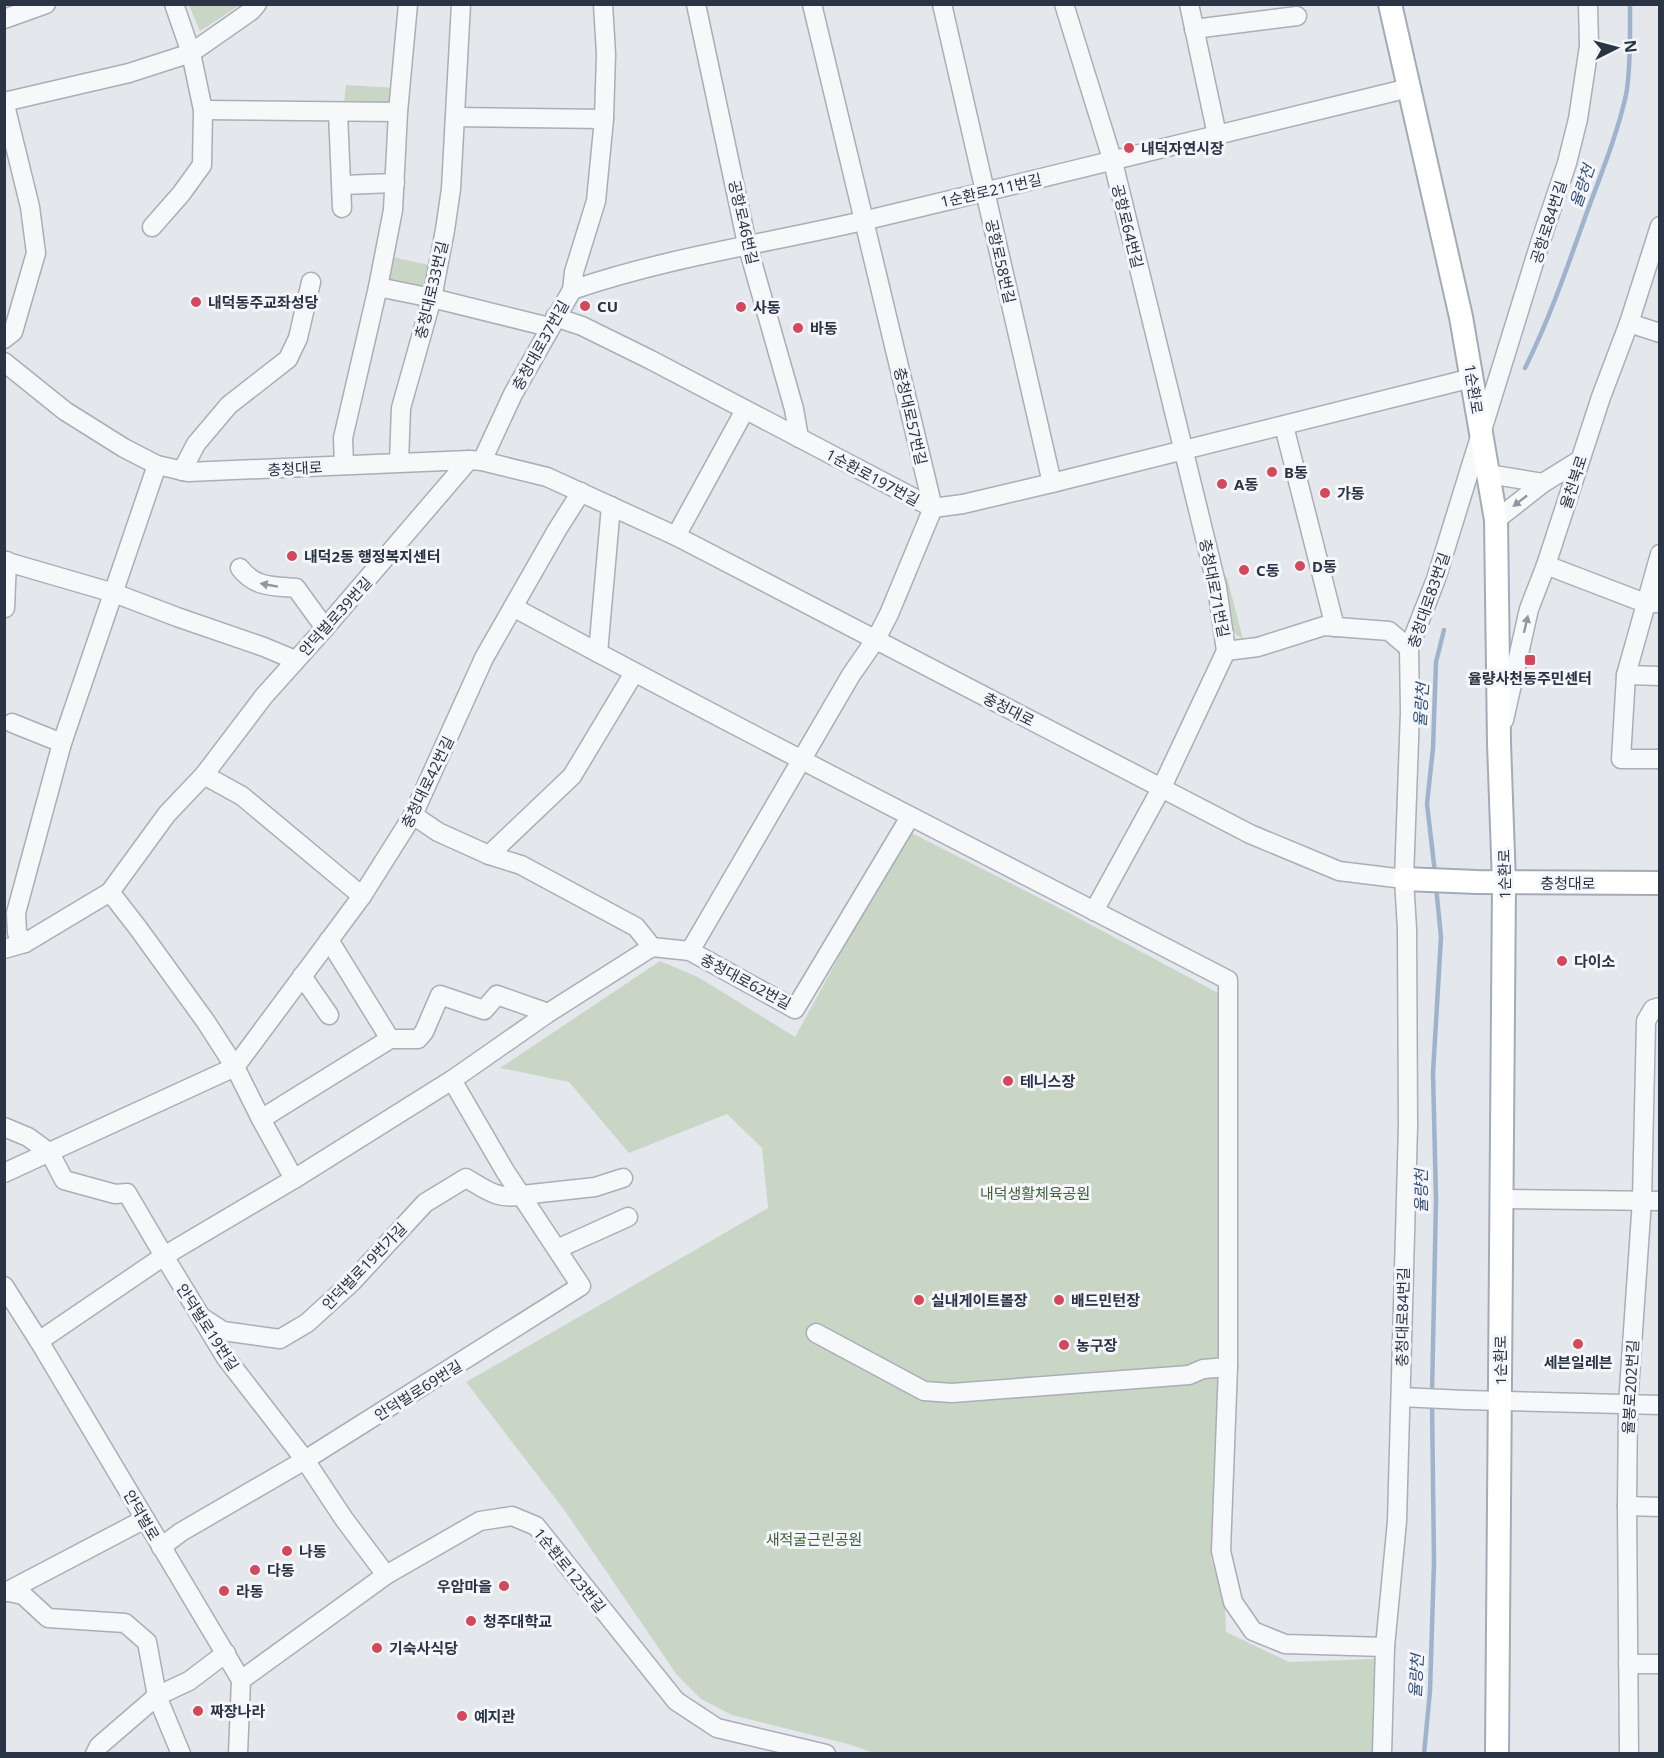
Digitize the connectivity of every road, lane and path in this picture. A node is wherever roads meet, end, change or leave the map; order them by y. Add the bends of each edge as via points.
1 (46, 4) edge
2 (174, 4) edge
3 (257, 4) edge
4 (408, 4) edge
5 (461, 4) edge
6 (603, 4) edge
7 (696, 4) edge
8 (812, 4) edge
9 (942, 4) edge
10 (1064, 4) edge
11 (1189, 4) edge
12 (1390, 4) edge
13 (1588, 4) edge
14 (1297, 16) dead end
15 (4, 19) edge
16 (1194, 29) junction
17 (191, 53) junction
18 (1409, 88) junction
19 (5, 102) edge
20 (203, 110) junction
21 (338, 111) junction
22 (398, 112) junction
23 (455, 117) junction
24 (604, 119) junction
25 (1217, 135) junction
26 (1113, 162) junction
27 (395, 183) junction
28 (342, 185) junction
29 (985, 192) junction
30 (342, 208) dead end
31 (864, 220) junction
32 (1659, 226) edge
33 (152, 227) dead end
34 (747, 244) junction
35 (311, 282) dead end
36 (378, 287) junction
37 (572, 290) junction
38 (432, 298) junction
39 (552, 322) junction
40 (1629, 323) junction
41 (1659, 333) edge
42 (4, 339) edge
43 (4, 362) edge
44 (1472, 378) junction
45 (745, 410) junction
46 (1284, 426) junction
47 (1481, 434) junction
48 (799, 438) junction
49 (1184, 450) junction
50 (1580, 460) junction
51 (475, 461) junction
52 (399, 462) junction
53 (157, 465) junction
54 (344, 465) junction
55 (182, 471) junction
56 (1488, 474) junction
57 (1052, 483) junction
58 (1543, 483) junction
59 (581, 492) junction
60 (611, 506) junction
61 (933, 508) junction
62 (1496, 520) junction
63 (676, 536) junction
64 (1659, 554) edge
65 (6, 561) edge
66 (1546, 565) junction
67 (240, 568) dead end
68 (114, 593) junction
69 (1652, 603) edge
70 (513, 607) junction
71 (5, 608) edge
72 (1335, 627) junction
73 (325, 628) junction
74 (876, 639) junction
75 (1409, 648) junction
76 (1226, 651) junction
77 (598, 653) junction
78 (295, 660) junction
79 (634, 673) junction
80 (1626, 675) junction
81 (1659, 676) edge
82 (12, 723) dead end
83 (1499, 742) junction
84 (62, 743) junction
85 (801, 759) junction
86 (1659, 759) edge
87 (204, 775) junction
88 (1162, 787) junction
89 (414, 815) junction
90 (910, 817) junction
91 (489, 855) junction
92 (1410, 880) junction
93 (1504, 883) junction
94 (1659, 883) edge
95 (110, 892) junction
96 (362, 896) junction
97 (1094, 911) junction
98 (330, 939) junction
99 (25, 943) junction
100 (652, 947) junction
101 (4, 950) edge
102 (690, 951) junction
103 (302, 976) junction
104 (1659, 1007) edge
105 (548, 1012) junction
106 (329, 1015) dead end
107 (390, 1039) junction
108 (235, 1067) junction
109 (452, 1080) junction
110 (261, 1119) junction
111 (4, 1127) edge
112 (50, 1153) junction
113 (4, 1173) edge
114 (623, 1178) dead end
115 (294, 1179) junction
116 (522, 1195) junction
117 (1502, 1199) junction
118 (1651, 1200) edge
119 (628, 1217) dead end
120 (557, 1249) junction
121 (164, 1256) junction
122 (7, 1294) edge
123 (200, 1316) junction
124 (816, 1333) dead end
125 (39, 1341) junction
126 (1228, 1367) junction
127 (1401, 1397) junction
128 (1500, 1401) junction
129 (1628, 1404) junction
130 (1659, 1405) edge
131 (305, 1460) junction
132 (1627, 1506) junction
133 (1659, 1507) edge
134 (145, 1519) junction
135 (160, 1547) junction
136 (386, 1575) junction
137 (5, 1592) edge
138 (1385, 1647) junction
139 (226, 1653) junction
140 (1628, 1664) junction
141 (1659, 1664) edge
142 (241, 1680) junction
143 (157, 1696) junction
144 (96, 1753) edge
145 (181, 1754) edge
146 (238, 1754) edge
147 (826, 1754) edge
148 (1382, 1754) edge
149 (1497, 1754) edge
150 (1629, 1754) edge

1 - 15 street
2 - 17 street
3 - 17 street
4 - 22 street
5 - 23 street, 충청대로33번길
6 - 24 street, 충청대로37번길
7 - 34 street, 공항로46번길
8 - 31 street, 충청대로57번길
9 - 29 street, 공항로58번길
10 - 26 street, 공항로64번길
11 - 16 street
12 - 18 main road, 1순환로
13 - 47 street, 공항로84번길 via 1589,46 1576,130
14 - 16 street
16 - 25 street
17 - 19 street via 129,73
17 - 20 street
18 - 25 street, 1순환로211번길
18 - 44 main road, 1순환로
19 - 42 street via 30,207 36,253 13,332
20 - 21 street
20 - 33 street via 202,165
21 - 22 street
21 - 28 street
22 - 27 street
23 - 24 street
23 - 38 street, 충청대로33번길 via 451,189
24 - 37 street, 충청대로37번길 via 596,201
25 - 26 street, 1순환로211번길
26 - 29 street, 1순환로211번길
26 - 49 street, 공항로64번길
27 - 28 street
27 - 36 street
28 - 30 street
29 - 31 street, 1순환로211번길
29 - 57 street, 공항로58번길
31 - 34 street, 1순환로211번길
31 - 61 street, 충청대로57번길
32 - 40 street, 율천북로
34 - 37 street, 1순환로211번길
34 - 48 street, 공항로46번길
35 - 55 street via 298,338 288,359 230,405 196,444
36 - 38 street, 1순환로197번길
36 - 54 street via 343,438
37 - 39 street, 충청대로37번길
38 - 39 street, 1순환로197번길
38 - 52 street, 충청대로33번길 via 402,408
39 - 45 street, 1순환로197번길 via 582,326
39 - 51 street, 충청대로37번길
40 - 41 street
40 - 50 street, 율천북로
43 - 53 street, 충청대로 via 65,411
44 - 46 street, 1순환로197번길
44 - 47 main road, 1순환로
45 - 48 street, 1순환로197번길
45 - 63 street
46 - 49 street, 1순환로197번길
46 - 72 street
47 - 56 main road, 1순환로
47 - 75 street, 충청대로83번길 via 1436,579
48 - 61 street, 1순환로197번길
49 - 57 street, 1순환로197번길
49 - 76 street, 충청대로71번길 via 1217,587
50 - 58 street
50 - 66 street, 율천북로
51 - 52 street, 충청대로
51 - 59 street, 충청대로 via 547,477
51 - 73 street, 안덕벌로39번길
52 - 54 street, 충청대로
53 - 55 street, 충청대로
53 - 68 street
54 - 55 street, 충청대로
56 - 58 street
56 - 62 main road, 1순환로
57 - 61 street, 1순환로197번길
58 -> 62 street
59 - 60 street, 충청대로
59 - 70 street, 충청대로42번길
60 - 63 street, 충청대로
60 - 77 street
61 - 74 street
62 - 83 main road, 1순환로
63 - 74 street, 충청대로
64 - 69 street
65 - 68 street
65 - 71 street
66 - 69 street
83 -> 66 street, 율천북로 via 1529,609
73 -> 67 street via 296,588 264,586 246,577
68 - 78 street
68 - 84 street
69 - 80 street
70 - 77 street
70 - 89 street, 충청대로42번길 via 483,658
72 - 75 street via 1389,632
72 - 76 street via 1324,626 1258,647
73 - 78 street, 안덕벌로39번길
74 - 85 street
74 - 88 street, 충청대로
75 - 92 street, 충청대로83번길
76 - 88 street, 충청대로71번길
77 - 79 street
78 - 87 street, 안덕벌로39번길
79 - 85 street
79 - 91 street via 572,776
80 - 81 street
80 - 86 street via 1621,759
82 - 84 street
83 - 93 main road, 1순환로
84 - 99 street via 16,913 17,933
85 - 90 street
85 - 102 street
87 - 95 street, 안덕벌로39번길 via 167,814
87 - 96 street via 242,796
88 - 92 street, 충청대로 via 1250,834 1339,871
88 - 97 street, 충청대로71번길
89 - 91 street via 438,832
89 - 96 street, 충청대로42번길
90 - 97 street
90 - 102 street, 충청대로62번길 via 795,1008
91 - 100 street via 521,865 636,927
92 - 93 main road, 충청대로
92 - 127 street, 충청대로84번길
93 - 94 main road, 충청대로
93 - 117 main road, 1순환로
95 - 99 street, 안덕벌로39번길
95 - 108 street
96 - 98 street, 충청대로42번길
97 - 126 street via 1227,980
98 - 103 street, 충청대로42번길
98 - 107 street
99 - 101 street, 안덕벌로39번길
100 - 102 street, 충청대로62번길
100 - 105 street
103 - 106 street
103 - 108 street, 충청대로42번길
104 - 118 street, 율봉로202번길 via 1653,1009 1647,1021
105 - 107 street via 497,996 483,1010 440,995 418,1039
105 - 109 street
107 - 110 street
108 - 110 street
108 - 112 street
109 - 115 street
109 - 116 street, 안덕벌로69번길
110 - 115 street
111 - 112 street, 안덕벌로19번길 via 28,1137
112 - 113 street
112 - 121 street, 안덕벌로19번길 via 64,1180 115,1194 128,1193
114 - 116 street via 595,1187
115 - 121 street
116 - 120 street, 안덕벌로69번길
116 - 123 street, 안덕벌로19번가길 via 495,1195 466,1178 448,1188 425,1203 352,1282 307,1323 280,1339 223,1330
117 - 118 street
117 - 128 main road, 1순환로
118 - 129 street, 율봉로202번길
119 - 120 street
120 - 131 street, 안덕벌로69번길 via 580,1286
121 - 123 street, 안덕벌로19번길
121 - 125 street
122 - 125 street, 안덕벌로
123 - 131 street, 안덕벌로19번길 via 226,1358
124 - 126 street via 924,1391 952,1393 1127,1380
125 - 134 street, 안덕벌로
126 - 138 street via 1221,1551 1233,1602 1253,1631 1285,1644
127 - 128 street
127 - 138 street, 충청대로84번길 via 1397,1521
128 - 129 street
128 - 149 main road, 1순환로
129 - 130 street
129 - 132 street, 율봉로202번길
131 - 135 street, 안덕벌로69번길
131 - 136 street, 안덕벌로19번길
132 - 133 street
132 - 140 street, 율봉로202번길
134 - 135 street, 안덕벌로
134 - 137 street
135 - 139 street, 안덕벌로
136 - 142 street, 1순환로123번길
136 - 147 street, 1순환로123번길 via 480,1521 512,1516 528,1522 536,1526 676,1701 717,1728
137 - 143 street via 23,1594 48,1618 125,1623 147,1642
138 - 148 street, 충청대로84번길
139 - 142 street, 안덕벌로
139 - 143 street via 189,1682
140 - 141 street
140 - 150 street, 율봉로202번길
142 - 146 street
143 - 144 street via 99,1746
143 - 145 street

